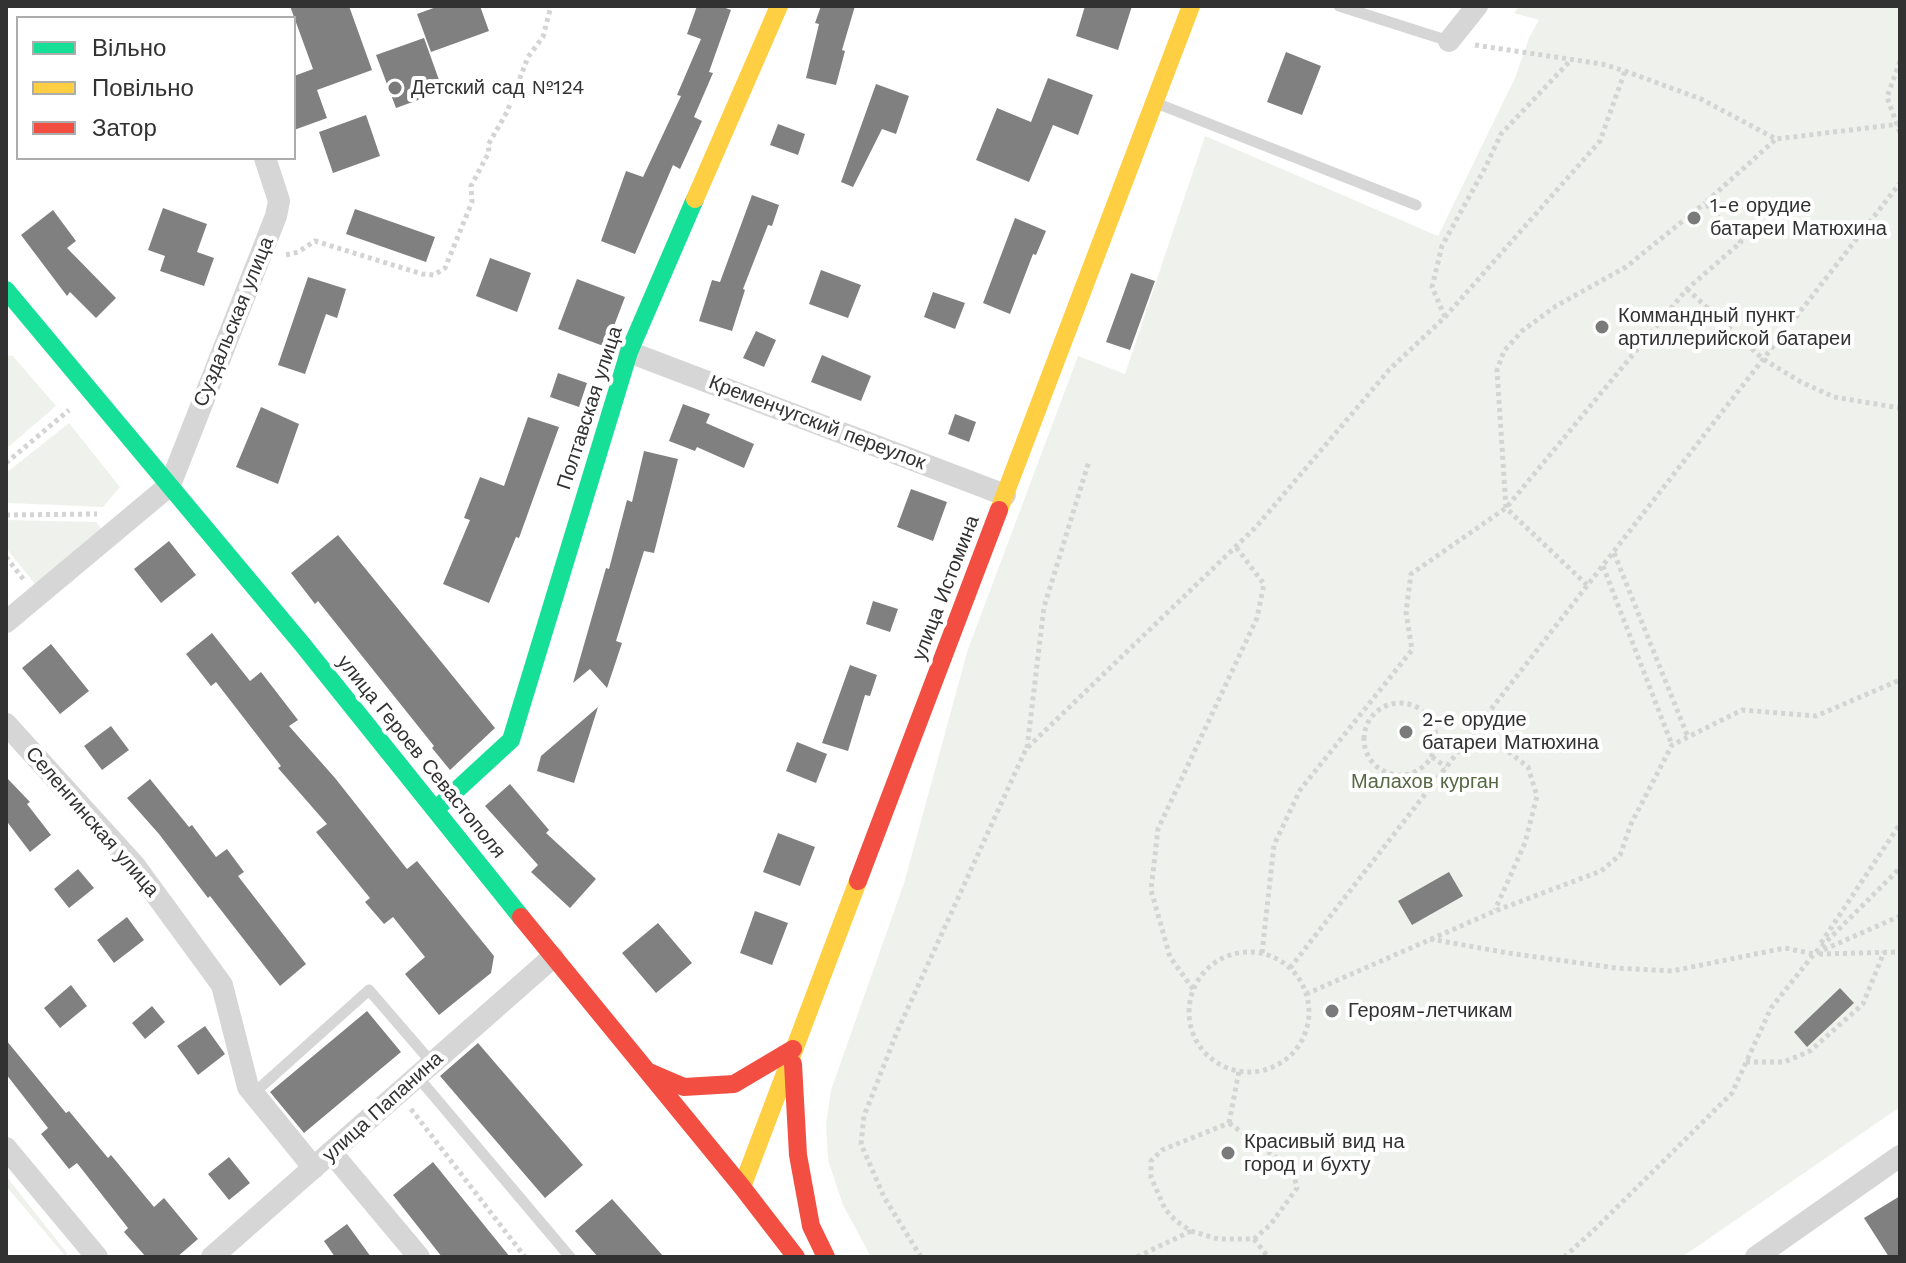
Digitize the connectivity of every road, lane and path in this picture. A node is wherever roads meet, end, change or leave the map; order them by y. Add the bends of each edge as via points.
1 (551, 6) edge
2 (779, 6) edge
3 (1191, 6) edge
4 (1339, 6) edge
5 (1477, 6) edge
6 (1449, 41) junction
7 (1570, 60) junction
8 (1900, 61) edge
9 (1625, 71) junction
10 (1154, 103) junction
11 (1898, 125) edge
12 (1900, 133) edge
13 (1776, 139) junction
14 (266, 160) edge
15 (1900, 183) edge
16 (1705, 203) junction
17 (1416, 205) dead end
18 (258, 262) junction
19 (1687, 289) junction
20 (6, 290) edge
21 (24, 311) junction
22 (1445, 317) junction
23 (6, 326) edge
24 (629, 352) junction
25 (1763, 359) junction
26 (1900, 408) edge
27 (69, 410) dead end
28 (1089, 461) dead end
29 (6, 463) edge
30 (170, 485) junction
31 (1005, 495) junction
32 (1506, 508) junction
33 (135, 514) junction
34 (6, 515) edge
35 (1236, 547) junction
36 (1613, 552) junction
37 (1603, 566) junction
38 (1587, 585) junction
39 (6, 622) edge
40 (1900, 680) edge
41 (1368, 707) junction
42 (1374, 713) junction
43 (6, 724) edge
44 (1477, 727) junction
45 (1688, 737) junction
46 (1672, 745) junction
47 (1026, 749) junction
48 (1432, 757) junction
49 (1446, 767) junction
50 (435, 810) junction
51 (1900, 824) edge
52 (1900, 868) edge
53 (1495, 911) junction
54 (1900, 916) edge
55 (1430, 939) junction
56 (1884, 952) junction
57 (1900, 952) edge
58 (1262, 953) junction
59 (1814, 954) junction
60 (553, 957) junction
61 (1290, 968) junction
62 (1193, 989) junction
63 (1306, 994) junction
64 (793, 1049) junction
65 (1746, 1062) junction
66 (425, 1069) junction
67 (647, 1071) junction
68 (1239, 1071) junction
69 (398, 1092) junction
70 (254, 1093) junction
71 (1229, 1123) junction
72 (6, 1148) edge
73 (331, 1152) junction
74 (1900, 1156) edge
75 (314, 1168) junction
76 (742, 1187) junction
77 (1191, 1231) junction
78 (1254, 1239) junction
79 (97, 1257) edge
80 (212, 1257) edge
81 (419, 1257) edge
82 (525, 1257) edge
83 (570, 1257) edge
84 (796, 1257) edge
85 (826, 1257) edge
86 (921, 1257) edge
87 (1137, 1257) edge
88 (1268, 1257) edge
89 (1564, 1257) edge
90 (1756, 1257) edge

1 - 18 path via 543,37 528,57 471,186 472,202 445,268 422,274 315,241 298,252
2 - 24 main road, Полтавская улица
3 - 10 main road, улица Истомина
4 - 6 lane
5 - 6 street
6 - 7 path
7 - 9 path
7 - 22 path via 1501,134 1442,246 1432,287
8 - 11 path via 1887,97
9 - 13 path via 1701,99
9 - 22 path via 1600,141
10 - 17 lane
10 - 31 main road, улица Истомина
11 - 12 path
11 - 13 path
13 - 16 path
14 - 18 street, Суздальская улица via 279,201
15 - 25 path
16 - 19 path via 1741,242
16 - 32 path via 1626,267 1522,331 1504,351 1497,370
18 - 30 street, Суздальская улица
19 - 25 path
19 - 32 path
20 - 21 main road, улица Героев Севастополя
21 - 23 street
21 - 30 main road, улица Героев Севастополя
22 - 35 path via 1389,370
24 - 31 street, Кременчугский переулок
24 - 50 main road, Полтавская улица via 511,740
25 - 26 path via 1834,397
25 - 36 path
27 - 29 path
28 - 47 path via 1044,607
30 - 33 street
30 - 50 main road, улица Героев Севастополя
31 - 64 main road, улица Истомина
32 - 38 path
32 - 41 path via 1411,574 1406,612 1412,650
33 - 34 path
33 - 39 street
35 - 47 path
35 - 62 path via 1264,584 1257,618 1158,829 1151,890 1170,957
36 - 37 path
36 - 45 path
37 - 38 path
37 - 46 path
38 - 44 path
40 - 45 path via 1816,716 1742,710
41 - 42 path
41 - 58 path via 1300,790 1274,845
42 - 48 path via 1395,703 1417,707 1433,724
42 - 48 path via 1364,735 1378,768 1413,773
43 - 70 street, Селенгинская улица via 135,866 222,985 248,1087
44 - 49 path
44 - 53 path via 1528,767 1537,796 1525,843
45 - 46 path
46 - 53 path via 1620,855 1601,871
47 - 86 path via 864,1116 861,1144 884,1197
48 - 49 path
49 - 61 path
50 - 60 main road, улица Героев Севастополя
51 - 59 path
52 - 59 path
53 - 55 path
54 - 59 path
55 - 59 path via 1570,962 1672,971 1785,948
55 - 63 path
56 - 57 path
56 - 59 path
56 - 65 path via 1863,1004 1810,1051 1784,1062
58 - 61 path
58 - 62 path via 1230,954 1202,974
59 - 65 path via 1771,1008
60 - 66 street, улица Папанина
60 - 67 main road, улица Героев Севастополя
61 - 63 path
62 - 68 path via 1190,1025 1197,1041 1222,1065
63 - 68 path via 1308,1021 1291,1054 1276,1066
64 - 67 main road via 734,1084 684,1087
64 - 76 main road, улица Истомина
64 - 85 main road via 798,1155 811,1226
65 - 89 path via 1732,1093
66 - 69 street, улица Папанина
66 - 70 lane via 369,990
66 - 83 lane
67 - 76 main road, улица Героев Севастополя
68 - 71 path
69 - 73 street, улица Папанина
69 - 82 path
70 - 75 street, Селенгинская улица
71 - 77 path via 1162,1150 1151,1161 1151,1177 1165,1209
71 - 78 path via 1268,1150 1294,1175 1297,1188
72 - 79 street
73 - 75 street, улица Папанина
73 - 81 street
74 - 90 street
75 - 80 street, улица Папанина
76 - 84 main road, улица Героев Севастополя
77 - 78 path via 1218,1239
77 - 87 path
78 - 88 path

